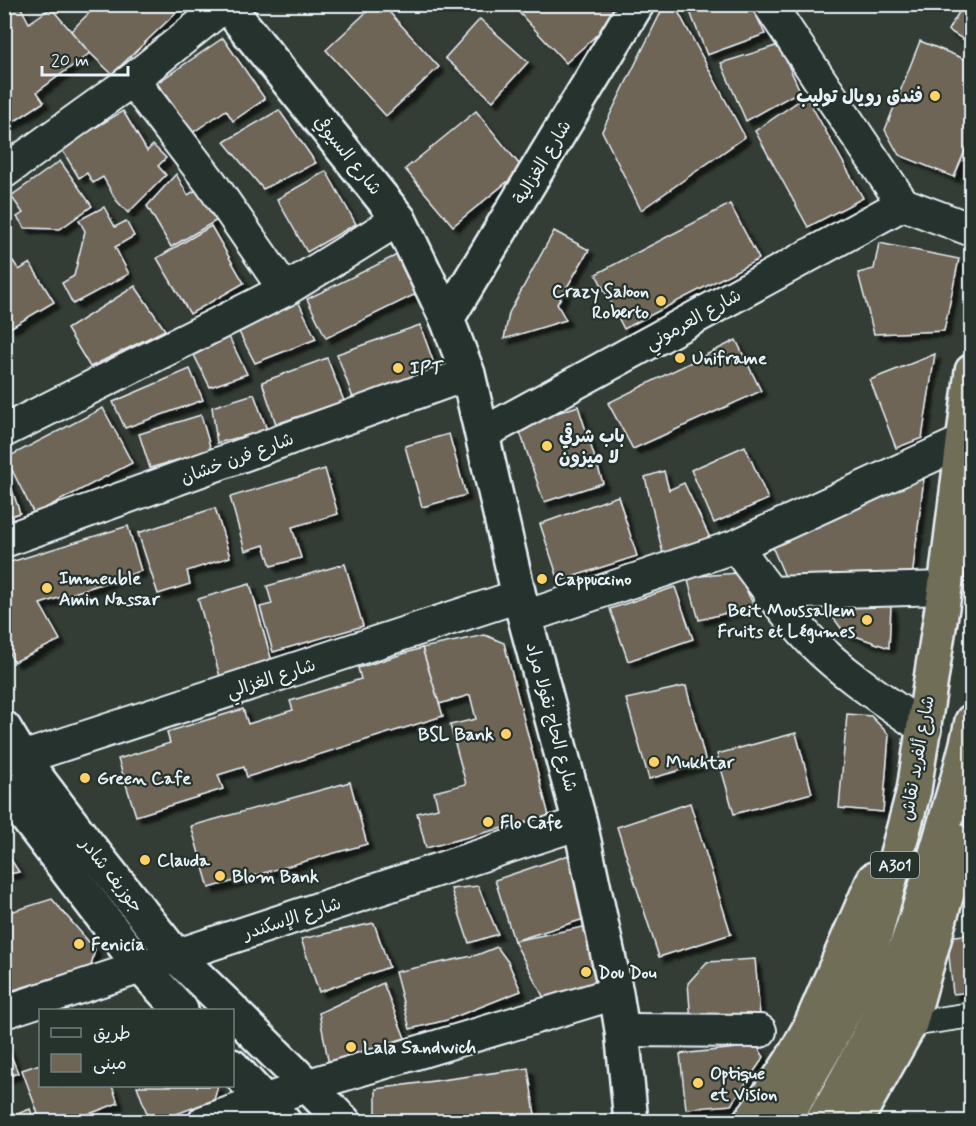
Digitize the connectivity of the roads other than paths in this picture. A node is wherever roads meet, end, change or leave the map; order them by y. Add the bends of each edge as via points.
1 (226, 4) edge
2 (637, 4) edge
3 (769, 4) edge
4 (132, 81) junction
5 (4, 172) edge
6 (903, 204) junction
7 (399, 219) junction
8 (972, 230) edge
9 (285, 290) junction
10 (447, 319) junction
11 (972, 371) edge
12 (468, 374) junction
13 (4, 431) edge
14 (482, 434) junction
15 (962, 442) junction
16 (4, 542) edge
17 (736, 546) junction
18 (945, 588) junction
19 (769, 593) junction
20 (522, 607) junction
21 (4, 728) edge
22 (925, 729) junction
23 (967, 752) edge
24 (22, 758) junction
25 (4, 788) edge
26 (580, 823) junction
27 (176, 956) junction
28 (140, 966) junction
29 (616, 993) junction
30 (179, 1009) edge
31 (230, 1009) edge
32 (4, 1012) edge
33 (234, 1013) edge
34 (972, 1015) edge
35 (910, 1024) junction
36 (622, 1030) junction
37 (760, 1030) dead end
38 (234, 1068) edge
39 (309, 1085) junction
40 (274, 1111) edge
41 (761, 1120) edge
42 (204, 1122) edge
43 (344, 1122) edge
44 (631, 1122) edge
45 (822, 1122) edge
46 (855, 1122) edge

1 - 4 street
1 - 7 street, شارع السيوفي
2 - 10 street, شارع الغزالية
3 - 6 street
4 - 5 street
4 - 9 street via 211,183
6 - 8 street
6 - 14 street, شارع العرموني
7 - 9 street
7 - 10 street, شارع السيوفي
9 - 13 street
10 - 12 street, شارع الحاج نقولا مراد
11 - 15 highway, شارع ألفريد نقاش
12 - 14 street, شارع الحاج نقولا مراد
12 - 16 street, شارع فرن خشان
14 - 20 street, شارع الحاج نقولا مراد
15 - 17 street, شارع الغزالي
15 - 18 highway, شارع ألفريد نقاش
17 - 19 street
17 - 20 street, شارع الغزالي
18 - 19 street
18 - 22 highway, شارع ألفريد نقاش
19 - 22 street via 815,645
20 - 24 street, شارع الغزالي
20 - 26 street, شارع الحاج نقولا مراد
21 - 24 street, جوزيف شادر
22 - 41 highway, شارع ألفريد نقاش via 914,790 810,1027
23 - 35 highway via 950,884
23 - 45 highway, A301 via 894,980 853,1068
24 - 27 street, جوزيف شادر
25 - 28 street, جوزيف شادر
26 - 27 street, شارع الإسكندر
26 - 29 street, شارع الحاج نقولا مراد
27 - 28 street, شارع الإسكندر
27 - 31 street, جوزيف شادر
28 - 30 street, جوزيف شادر
28 - 32 street, شارع الإسكندر
29 - 36 street, شارع الحاج نقولا مراد
29 - 39 street
33 - 39 street, جوزيف شادر
34 - 35 street
35 - 46 highway
36 - 37 street
36 - 44 street, شارع الحاج نقولا مراد
38 - 40 street
39 - 40 street
39 - 43 street, جوزيف شادر
40 - 42 street

